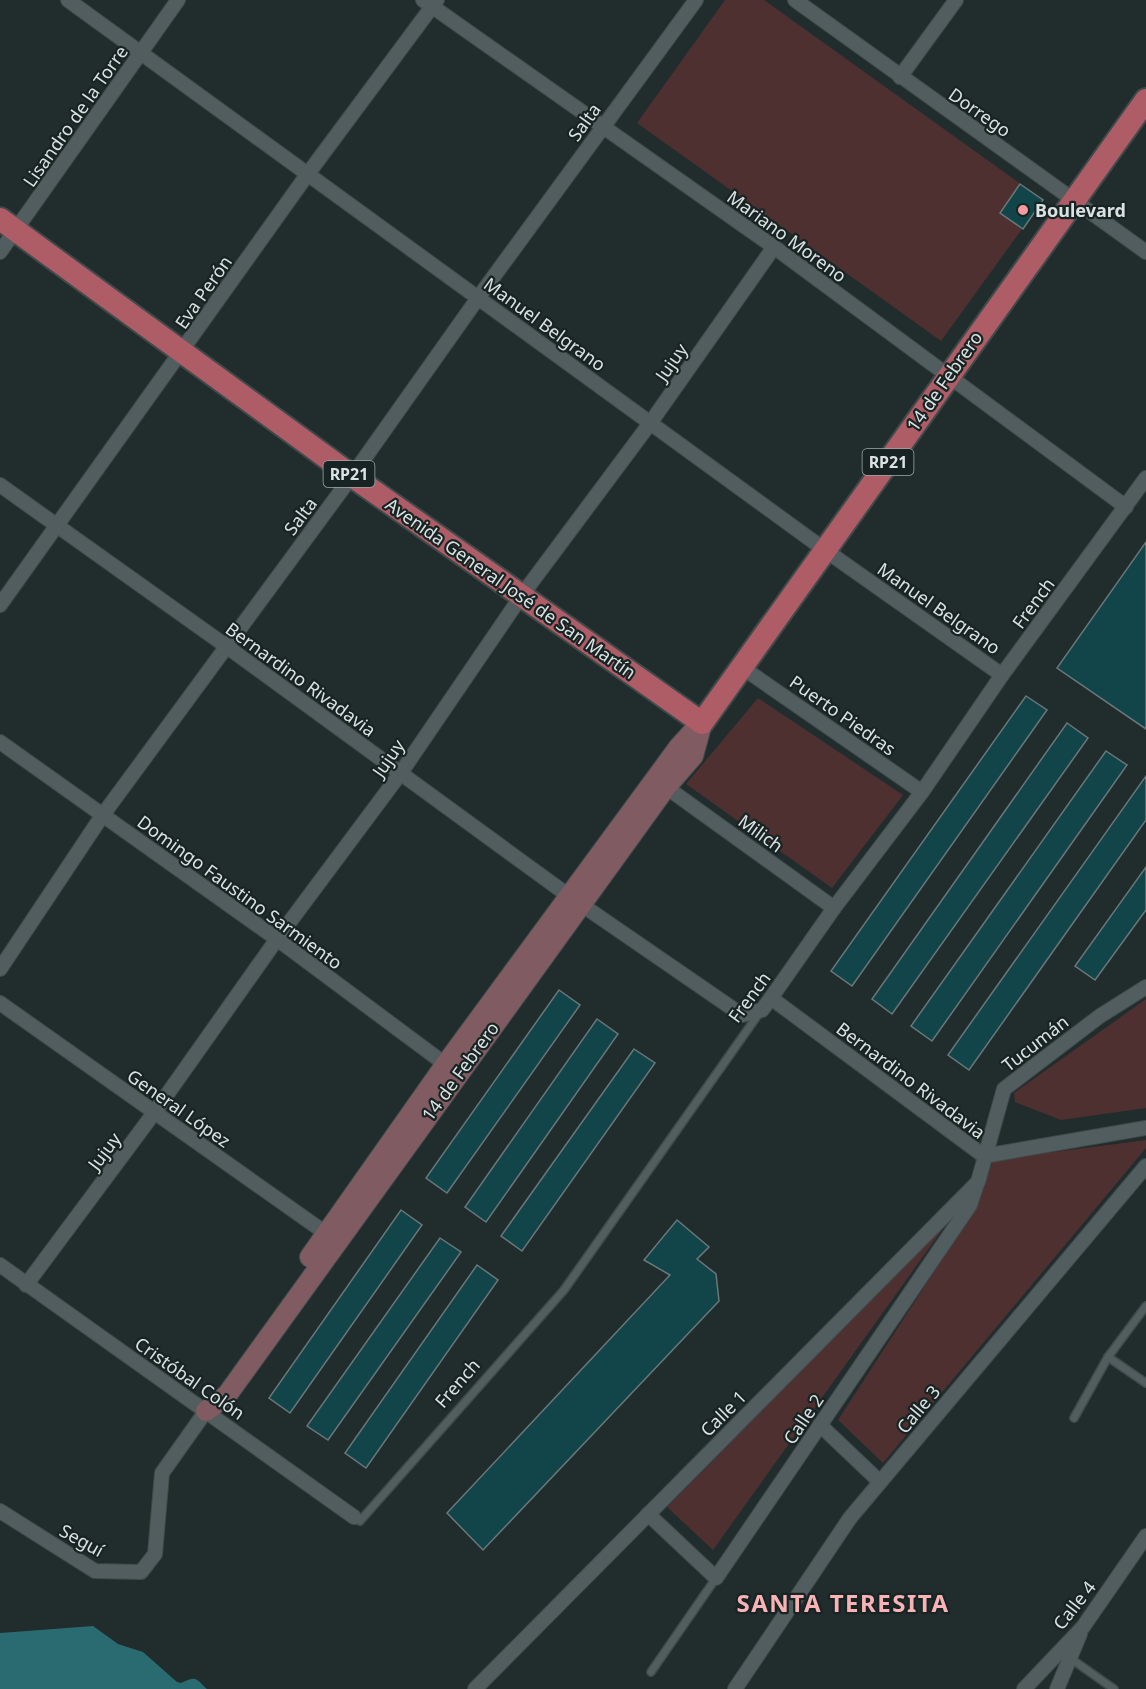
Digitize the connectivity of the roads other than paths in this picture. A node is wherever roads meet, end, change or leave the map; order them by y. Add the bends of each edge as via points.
1 (68, 0) edge
2 (178, 0) edge
3 (696, 0) edge
4 (795, 0) edge
5 (956, 0) edge
6 (431, 2) edge
7 (142, 52) junction
8 (900, 78) junction
9 (1146, 100) edge
10 (603, 126) junction
11 (307, 175) junction
12 (1073, 201) junction
13 (8, 225) edge
14 (774, 247) junction
15 (0, 252) edge
16 (1146, 252) edge
17 (478, 298) junction
18 (182, 353) junction
19 (948, 376) junction
20 (651, 422) junction
21 (352, 476) junction
22 (1146, 478) edge
23 (0, 485) edge
24 (1126, 507) junction
25 (56, 525) junction
26 (825, 550) junction
27 (522, 596) junction
28 (0, 605) edge
29 (226, 646) junction
30 (743, 668) junction
31 (1002, 675) junction
32 (702, 723) junction
33 (0, 742) edge
34 (400, 774) junction
35 (666, 787) junction
36 (922, 792) junction
37 (102, 816) junction
38 (575, 900) junction
39 (834, 908) junction
40 (277, 939) junction
41 (0, 969) edge
42 (1146, 987) edge
43 (771, 998) junction
44 (0, 1003) edge
45 (762, 1010) junction
46 (452, 1069) junction
47 (154, 1113) junction
48 (1146, 1128) edge
49 (984, 1156) junction
50 (1146, 1166) edge
51 (978, 1182) junction
52 (333, 1238) junction
53 (0, 1265) edge
54 (26, 1285) junction
55 (1146, 1306) edge
56 (1108, 1357) junction
57 (1146, 1383) edge
58 (206, 1411) junction
59 (1074, 1418) dead end
60 (820, 1425) junction
61 (880, 1482) junction
62 (0, 1499) edge
63 (0, 1510) edge
64 (648, 1514) junction
65 (13, 1519) junction
66 (357, 1519) joint
67 (1146, 1536) edge
68 (141, 1572) joint
69 (716, 1578) junction
70 (1083, 1627) junction
71 (1070, 1658) junction
72 (651, 1672) dead end
73 (475, 1689) edge
74 (735, 1689) edge
75 (1024, 1689) edge
76 (1057, 1689) edge
77 (1114, 1689) edge

1 - 7 street, Manuel Belgrano
2 - 7 street, Lisandro de la Torre
3 - 10 street, Salta
4 - 8 street, Dorrego
5 - 8 street
6 - 10 street, Mariano Moreno
6 - 11 street, Eva Perón
7 - 11 street, Manuel Belgrano
7 - 13 street, Lisandro de la Torre
8 - 12 street, Dorrego
9 - 12 main road, 14 de Febrero / RP21
10 - 14 street, Mariano Moreno
10 - 17 street, Salta
11 - 17 street, Manuel Belgrano
11 - 18 street, Eva Perón
12 - 16 street, Dorrego
12 - 19 main road, 14 de Febrero / RP21
13 - 15 street, Lisandro de la Torre
13 - 18 main road, Avenida General José de San Martín / RP21
14 - 19 street, Mariano Moreno
14 - 20 street, Jujuy
17 - 20 street, Manuel Belgrano
17 - 21 street, Salta
18 - 21 main road, Avenida General José de San Martín / RP21
18 - 25 street, Eva Perón
19 - 24 street, Mariano Moreno
19 - 26 main road, 14 de Febrero / RP21
20 - 26 street, Manuel Belgrano
20 - 27 street, Jujuy
21 - 27 main road, Avenida General José de San Martín / RP21
21 - 29 street, Salta
22 - 24 street, French
23 - 25 street, Bernardino Rivadavia
24 - 31 street, French
25 - 28 street, Eva Perón
25 - 29 street, Bernardino Rivadavia
26 - 30 main road, 14 de Febrero / RP21
26 - 31 street, Manuel Belgrano
27 - 32 main road, Avenida General José de San Martín / RP21
27 - 34 street, Jujuy
29 - 34 street, Bernardino Rivadavia
29 - 37 street, Salta
30 - 32 main road, 14 de Febrero / RP21
30 - 36 street, Puerto Piedras
31 - 36 street, French
32 - 35 main road, 14 de Febrero via 693,756
32 - 38 main road, 14 de Febrero via 679,747
33 - 37 street, Domingo Faustino Sarmiento
34 - 38 street, Bernardino Rivadavia
34 - 40 street, Jujuy
35 - 38 main road, 14 de Febrero
35 - 39 street, Milich
36 - 39 street, French
37 - 40 street, Domingo Faustino Sarmiento
37 - 41 street, Salta
38 - 45 street, Bernardino Rivadavia via 742,1015
38 - 46 main road, 14 de Febrero
39 - 43 street, French
40 - 46 street, Domingo Faustino Sarmiento
40 - 47 street, Jujuy
42 - 49 street, Tucumán via 1100,1016 1004,1089
43 - 45 street, French
43 - 49 street, Bernardino Rivadavia
44 - 47 street, General López
45 - 66 lane, French via 564,1290
46 - 52 main road, 14 de Febrero
47 - 52 street, General López
47 - 54 street, Jujuy
48 - 49 street, Bernardino Rivadavia
49 - 51 street
50 - 61 street, Calle 3
51 - 60 street, Calle 2 via 970,1205
51 - 64 street, Calle 1
52 - 58 main road, 14 de Febrero via 227,1395
53 - 54 street, Cristóbal Colón
54 - 58 street, Cristóbal Colón
55 - 56 lane
56 - 57 lane
56 - 59 lane
58 - 66 street, Cristóbal Colón
58 - 68 street, 14 de Febrero via 162,1473 155,1554
60 - 61 street
60 - 69 street, Calle 2
61 - 74 street, Calle 3 via 850,1518
62 - 65 street, Seguí
63 - 65 street, Seguí
64 - 69 street
64 - 73 street, Calle 1
65 - 68 street, Seguí via 95,1571
67 - 70 street, Calle 4
69 - 72 lane, Calle 2
70 - 71 street
70 - 75 street, Calle 4
71 - 76 street
71 - 77 lane, Calle 4

